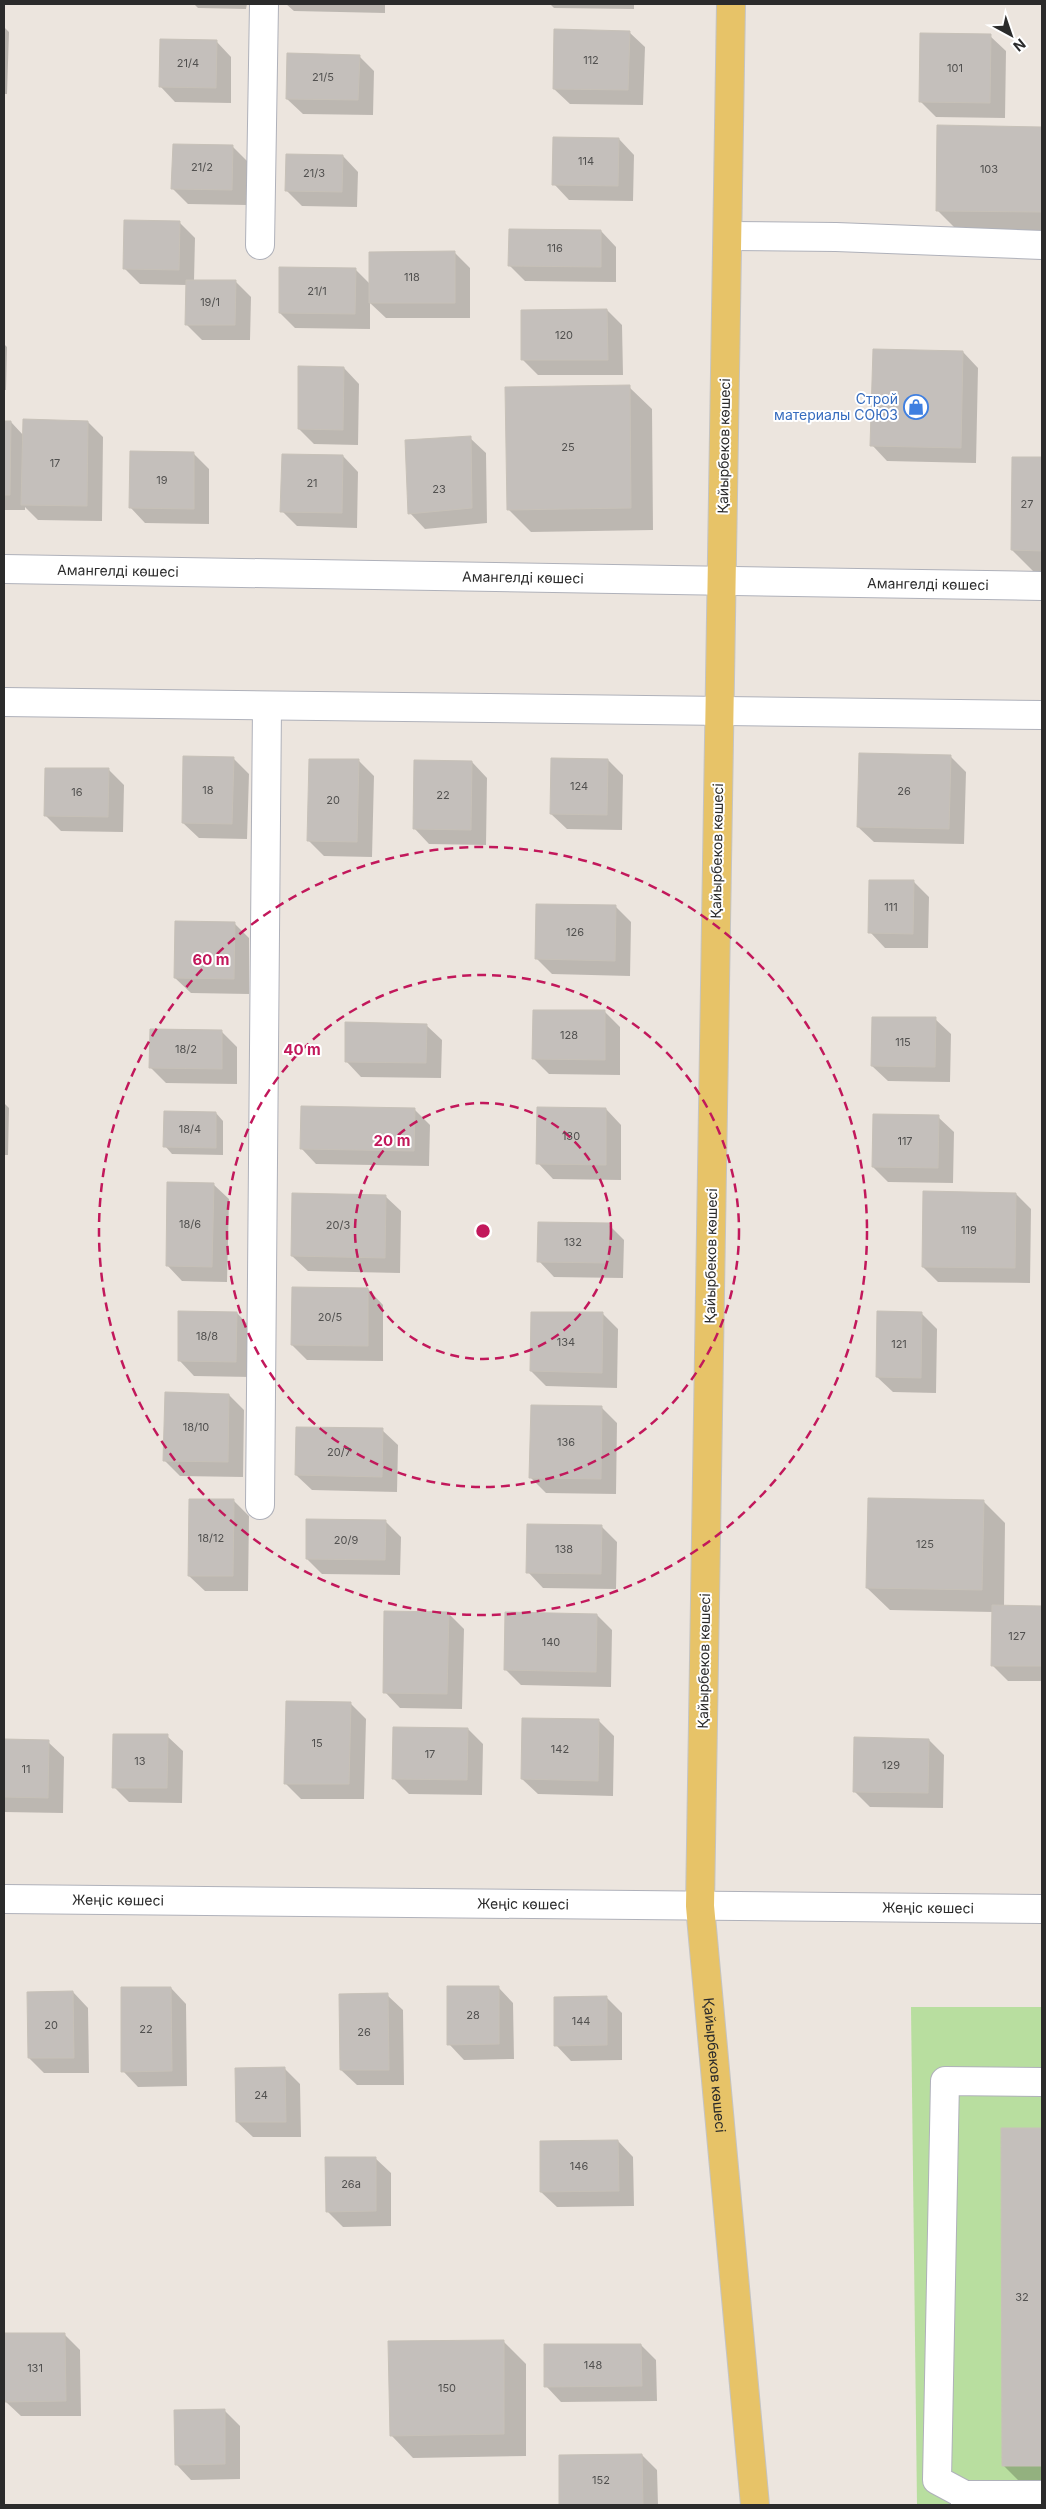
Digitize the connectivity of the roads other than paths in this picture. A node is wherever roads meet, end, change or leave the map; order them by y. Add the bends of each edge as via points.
1 (264, 4) edge
2 (731, 4) edge
3 (728, 236) junction
4 (260, 245) dead end
5 (1042, 246) edge
6 (4, 569) edge
7 (722, 581) junction
8 (1042, 586) edge
9 (4, 702) edge
10 (267, 706) junction
11 (720, 711) junction
12 (1042, 714) edge
13 (260, 1505) dead end
14 (4, 1899) edge
15 (700, 1906) junction
16 (1042, 1909) edge
17 (1042, 2082) edge
18 (1042, 2495) edge
19 (965, 2500) edge
20 (755, 2505) edge

1 - 4 street
2 - 3 main road, Қайырбеков көшесі
3 - 5 street
3 - 7 main road, Қайырбеков көшесі
6 - 7 street, Амангелді көшесі
7 - 8 street, Амангелді көшесі
7 - 11 main road, Қайырбеков көшесі
9 - 10 street
10 - 11 street
10 - 13 street
11 - 12 street
11 - 15 main road, Қайырбеков көшесі
14 - 15 street, Жеңіс көшесі
15 - 16 street, Жеңіс көшесі
15 - 20 main road, Қайырбеков көшесі
17 - 19 street via 945,2080 937,2480
18 - 19 street

